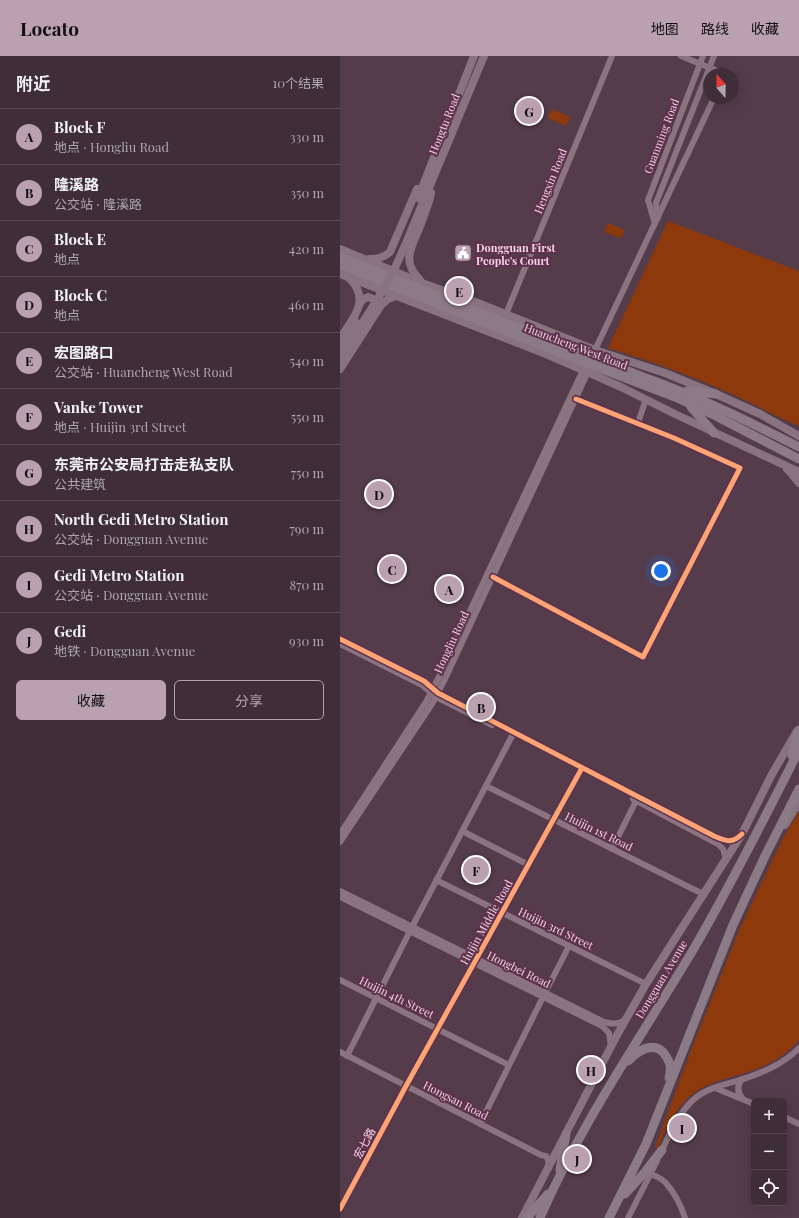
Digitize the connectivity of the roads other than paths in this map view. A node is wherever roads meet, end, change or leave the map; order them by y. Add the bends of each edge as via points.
1 (474, 56) edge
2 (484, 56) edge
3 (612, 56) edge
4 (682, 56) edge
5 (703, 56) edge
6 (714, 56) edge
7 (700, 64) junction
8 (709, 68) joint
9 (703, 83) edge
10 (711, 104) edge
11 (432, 171) junction
12 (421, 199) junction
13 (658, 218) junction
14 (655, 224) junction
15 (394, 245) junction
16 (340, 249) edge
17 (409, 256) junction
18 (340, 257) edge
19 (366, 259) junction
20 (340, 265) edge
21 (340, 274) edge
22 (348, 277) junction
23 (422, 282) junction
24 (396, 296) junction
25 (359, 305) junction
26 (375, 314) junction
27 (506, 314) junction
28 (340, 338) edge
29 (340, 347) edge
30 (595, 350) junction
31 (340, 358) edge
32 (340, 369) edge
33 (586, 371) junction
34 (677, 389) junction
35 (716, 394) junction
36 (576, 398) junction
37 (646, 399) junction
38 (687, 403) junction
39 (638, 423) junction
40 (790, 431) junction
41 (714, 432) junction
42 (799, 432) edge
43 (799, 436) edge
44 (799, 447) edge
45 (799, 459) edge
46 (780, 464) junction
47 (799, 472) edge
48 (799, 483) edge
49 (492, 577) junction
50 (340, 639) edge
51 (340, 644) edge
52 (434, 693) junction
53 (799, 726) edge
54 (799, 730) edge
55 (512, 736) junction
56 (799, 750) edge
57 (581, 770) junction
58 (788, 770) junction
59 (486, 786) junction
60 (799, 789) edge
61 (636, 801) junction
62 (799, 802) edge
63 (554, 820) junction
64 (462, 831) junction
65 (340, 834) edge
66 (742, 834) junction
67 (340, 842) edge
68 (612, 849) junction
69 (765, 856) junction
70 (726, 859) junction
71 (529, 865) junction
72 (436, 880) junction
73 (340, 891) edge
74 (703, 894) junction
75 (340, 897) edge
76 (503, 913) junction
77 (411, 929) junction
78 (569, 946) junction
79 (476, 961) junction
80 (340, 980) edge
81 (646, 984) junction
82 (544, 995) junction
83 (376, 998) junction
84 (625, 1020) junction
85 (438, 1029) junction
86 (611, 1046) junction
87 (799, 1048) edge
88 (340, 1052) edge
89 (347, 1056) junction
90 (509, 1065) junction
91 (620, 1069) junction
92 (742, 1079) junction
93 (406, 1086) junction
94 (715, 1088) junction
95 (668, 1089) junction
96 (746, 1101) junction
97 (751, 1103) edge
98 (787, 1118) edge
99 (480, 1124) junction
100 (799, 1124) edge
101 (566, 1134) junction
102 (560, 1146) junction
103 (662, 1150) junction
104 (541, 1155) junction
105 (549, 1166) junction
106 (651, 1174) junction
107 (558, 1178) junction
108 (552, 1190) junction
109 (617, 1202) junction
110 (340, 1209) edge
111 (522, 1218) edge
112 (527, 1218) edge
113 (540, 1218) edge
114 (609, 1218) edge
115 (613, 1218) edge
116 (628, 1218) edge
117 (685, 1218) edge

1 - 11 main road, Hongtu Road
2 - 11 main road, Hongtu Road
3 - 27 street, Hengxin Road
4 - 7 street
5 - 7 street, Guanming Road
6 - 8 street, Guanming Road
7 - 8 street
7 - 14 street, Guanming Road via 648,200
9 - 13 street, Guanming Road via 656,203
10 - 13 street
11 - 12 main road, Hongtu Road
11 - 15 main road via 422,178
11 - 17 main road via 430,198
12 - 29 main road, bridge via 387,271
12 - 31 main road, bridge via 392,274
13 - 14 street
14 - 30 street
15 - 17 main road via 394,258 400,261
15 - 19 main road via 384,257
16 - 19 main road
17 - 23 main road via 410,267
18 - 34 highway, Huancheng West Road
19 - 23 main road
20 - 38 highway, Huancheng West Road
21 - 22 main road
22 - 24 main road
22 - 25 main road via 358,289
23 - 27 main road
24 - 26 main road via 381,305
24 - 33 main road
25 - 26 main road via 368,297 374,299 378,307
25 - 28 main road
26 - 32 main road
27 - 30 main road
30 - 35 main road via 665,373
33 - 36 street, Hongliu Road
33 - 37 main road
33 - 52 street, Hongliu Road
34 - 35 highway
34 - 44 highway, Huancheng West Road
35 - 40 main road
36 - 39 street
36 - 49 street, Hongliu Road
37 - 39 street
37 - 41 main road
38 - 41 highway
38 - 45 highway, Huancheng West Road
39 - 49 street via 740,468 644,657
40 - 42 main road
40 - 43 main road
41 - 46 main road
46 - 47 main road
46 - 48 main road
49 - 52 street, Hongliu Road
50 - 52 street via 424,681
51 - 52 street
52 - 55 street
52 - 57 street
52 - 65 street, Hongliu Road
52 - 67 street, Hongliu Road via 427,711
53 - 66 main road
54 - 58 highway
55 - 57 street
55 - 59 street
56 - 58 highway, Dongguan Avenue
57 - 61 street
57 - 63 street, Huijin Middle Road
57 - 66 street via 719,838 728,841
58 - 91 highway, Dongguan Avenue via 722,900
59 - 63 street, Huijin 1st Road
59 - 64 street
60 - 69 highway
61 - 68 street
61 - 70 street via 718,844 723,849
62 - 69 main road
63 - 68 street, Huijin 1st Road
63 - 71 street, Huijin Middle Road
64 - 71 street
64 - 72 street
66 - 70 main road
68 - 74 street, Huijin 1st Road
69 - 95 highway via 733,925
70 - 74 main road
71 - 76 street, Huijin Middle Road
72 - 76 street, Huijin 3rd Street
72 - 77 street
73 - 77 street, Hongbei Road
74 - 81 main road
75 - 77 street, Hongbei Road
76 - 78 street, Huijin 3rd Street
76 - 79 street, Huijin Middle Road
77 - 79 street, Hongbei Road
77 - 83 street
78 - 81 street, Huijin 3rd Street
78 - 82 street
79 - 82 street, Hongbei Road
79 - 85 street, Huijin Middle Road
80 - 83 street, Huijin 4th Street
81 - 84 main road
82 - 84 street, Hongbei Road via 604,1022 615,1024
82 - 86 street, Hongbei Road via 602,1026 609,1033
82 - 90 street
83 - 85 street, Huijin 4th Street
83 - 89 street
84 - 86 main road
85 - 90 street, Huijin 4th Street
85 - 93 street, Huijin Middle Road
86 - 101 main road
87 - 92 street via 775,1066
88 - 89 street, Hongsan Road
89 - 93 street, Hongsan Road
90 - 99 street
91 - 95 highway via 642,1049 660,1049 667,1056 670,1066
91 - 107 highway, Dongguan Avenue
92 - 94 street
92 - 96 street via 738,1089
93 - 99 street, Hongsan Road
93 - 110 street, 宏七路
94 - 96 street
94 - 103 street via 693,1100 686,1108
95 - 109 highway via 646,1144
96 - 97 street
98 - 100 street
99 - 104 street, Hongsan Road
101 - 102 main road
101 - 107 highway
102 - 104 street via 555,1151
102 - 105 main road
103 - 106 street
103 - 109 highway
104 - 105 street via 546,1156
105 - 111 main road
106 - 116 street
106 - 117 street via 664,1181
107 - 108 highway, Dongguan Avenue
108 - 112 highway
108 - 113 highway, Dongguan Avenue
109 - 114 highway
109 - 115 main road

